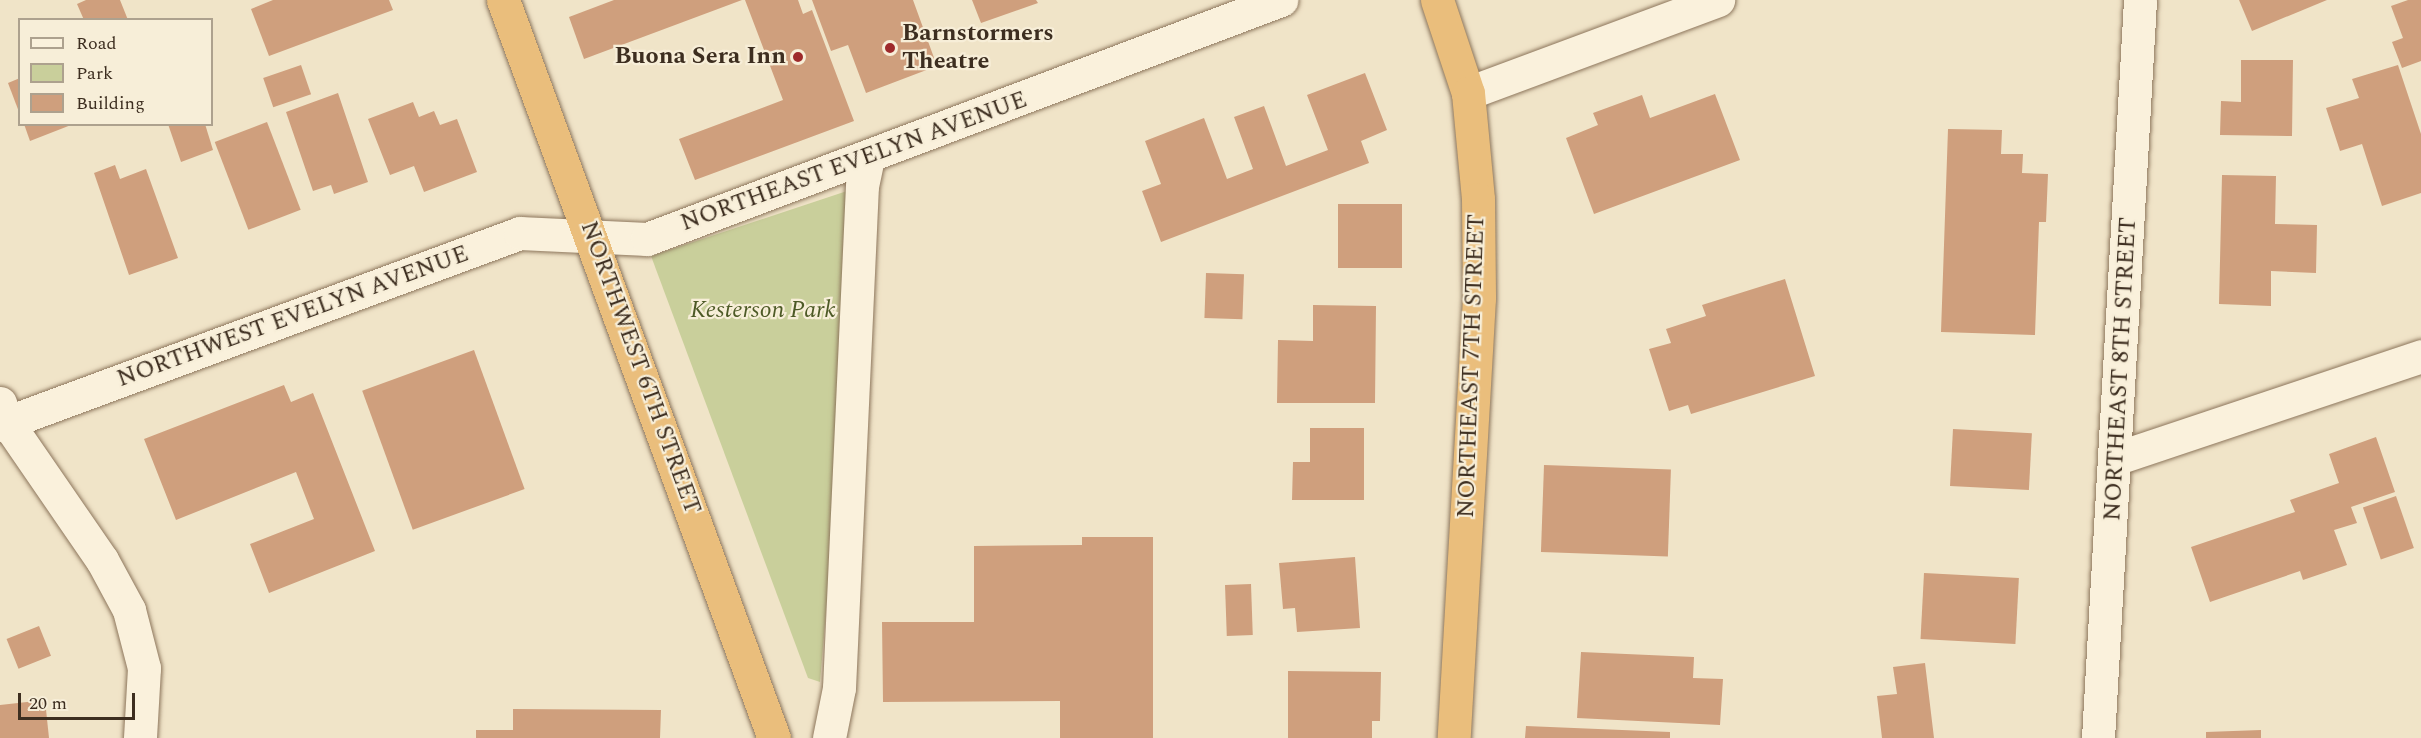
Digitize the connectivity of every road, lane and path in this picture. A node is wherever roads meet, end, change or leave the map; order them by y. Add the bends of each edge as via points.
1 (503, 0) edge
2 (1281, 0) edge
3 (1437, 0) edge
4 (1718, 0) edge
5 (2140, 0) edge
6 (1468, 93) junction
7 (868, 158) junction
8 (591, 235) junction
9 (2421, 356) edge
10 (2, 417) edge
11 (2117, 458) junction
12 (140, 738) edge
13 (774, 738) edge
14 (829, 738) edge
15 (1454, 738) edge
16 (2098, 738) edge

1 - 8 highway, NORTHWEST 6TH STREET
2 - 7 street, NORTHEAST EVELYN AVENUE
3 - 6 highway, NORTHEAST 7TH STREET
4 - 6 street
5 - 11 street, NORTHEAST 8TH STREET
6 - 15 highway, NORTHEAST 7TH STREET via 1478,199 1479,298
7 - 8 street, NORTHEAST EVELYN AVENUE via 647,239
7 - 14 street via 862,186 839,688
8 - 10 street, NORTHWEST EVELYN AVENUE via 520,233
8 - 13 highway, NORTHWEST 6TH STREET
9 - 11 street
10 - 12 street via 102,560 129,610 144,668
11 - 16 street, NORTHEAST 8TH STREET

